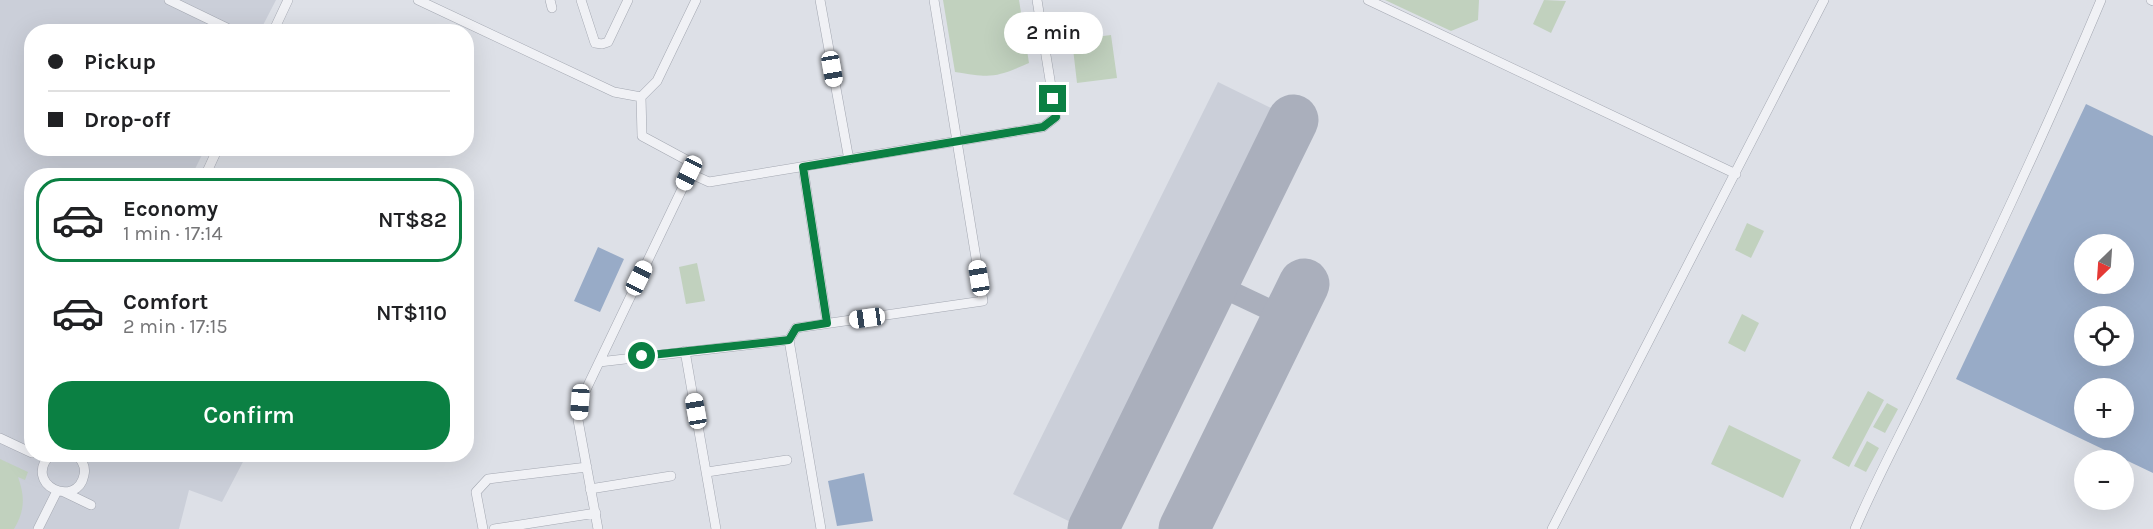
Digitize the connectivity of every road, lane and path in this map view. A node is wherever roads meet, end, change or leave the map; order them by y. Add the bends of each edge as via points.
1 (169, 0) edge
2 (288, 0) edge
3 (418, 0) edge
4 (581, 0) edge
5 (628, 0) edge
6 (696, 0) edge
7 (820, 0) edge
8 (934, 0) edge
9 (1037, 0) edge
10 (1368, 0) edge
11 (1824, 0) edge
12 (2101, 0) edge
13 (219, 24) edge
14 (277, 24) edge
15 (469, 24) edge
16 (474, 26) edge
17 (641, 98) junction
18 (957, 140) junction
19 (849, 160) junction
20 (803, 167) junction
21 (689, 173) junction
22 (1736, 174) junction
23 (827, 323) junction
24 (789, 340) junction
25 (685, 351) junction
26 (599, 362) junction
27 (0, 438) edge
28 (24, 450) edge
29 (787, 460) dead end
30 (45, 462) edge
31 (82, 462) edge
32 (587, 466) junction
33 (707, 472) junction
34 (671, 476) dead end
35 (590, 489) junction
36 (61, 492) junction
37 (91, 505) dead end
38 (596, 513) junction
39 (1553, 527) edge
40 (38, 529) edge
41 (483, 529) edge
42 (494, 529) edge
43 (598, 529) edge
44 (716, 529) edge
45 (821, 529) edge
46 (1564, 529) edge
47 (1856, 529) edge

1 - 13 street
2 - 14 street
3 - 15 street
4 - 5 street via 594,43 602,44 608,42
6 - 17 street via 657,81
7 - 19 street
8 - 18 street
9 - 18 street via 1056,117 1043,127
10 - 22 street
11 - 22 street
12 - 47 street via 2065,86
16 - 17 street via 614,92
17 - 21 street via 642,136 694,164
18 - 19 street
18 - 23 street via 983,301
19 - 20 street
20 - 21 street via 709,182
20 - 23 street
21 - 26 street
22 - 39 street
23 - 24 street via 796,328
24 - 25 street
24 - 45 street
25 - 26 street
25 - 33 street
26 - 32 street via 580,402
27 - 28 street
29 - 33 street
30 - 36 street via 44,478 51,489
31 - 36 street via 84,476 77,488
32 - 35 street
32 - 41 street via 488,479 476,492
33 - 44 street
34 - 35 street
35 - 38 street
36 - 37 street
36 - 40 street
38 - 42 street
38 - 43 street
39 - 46 street

